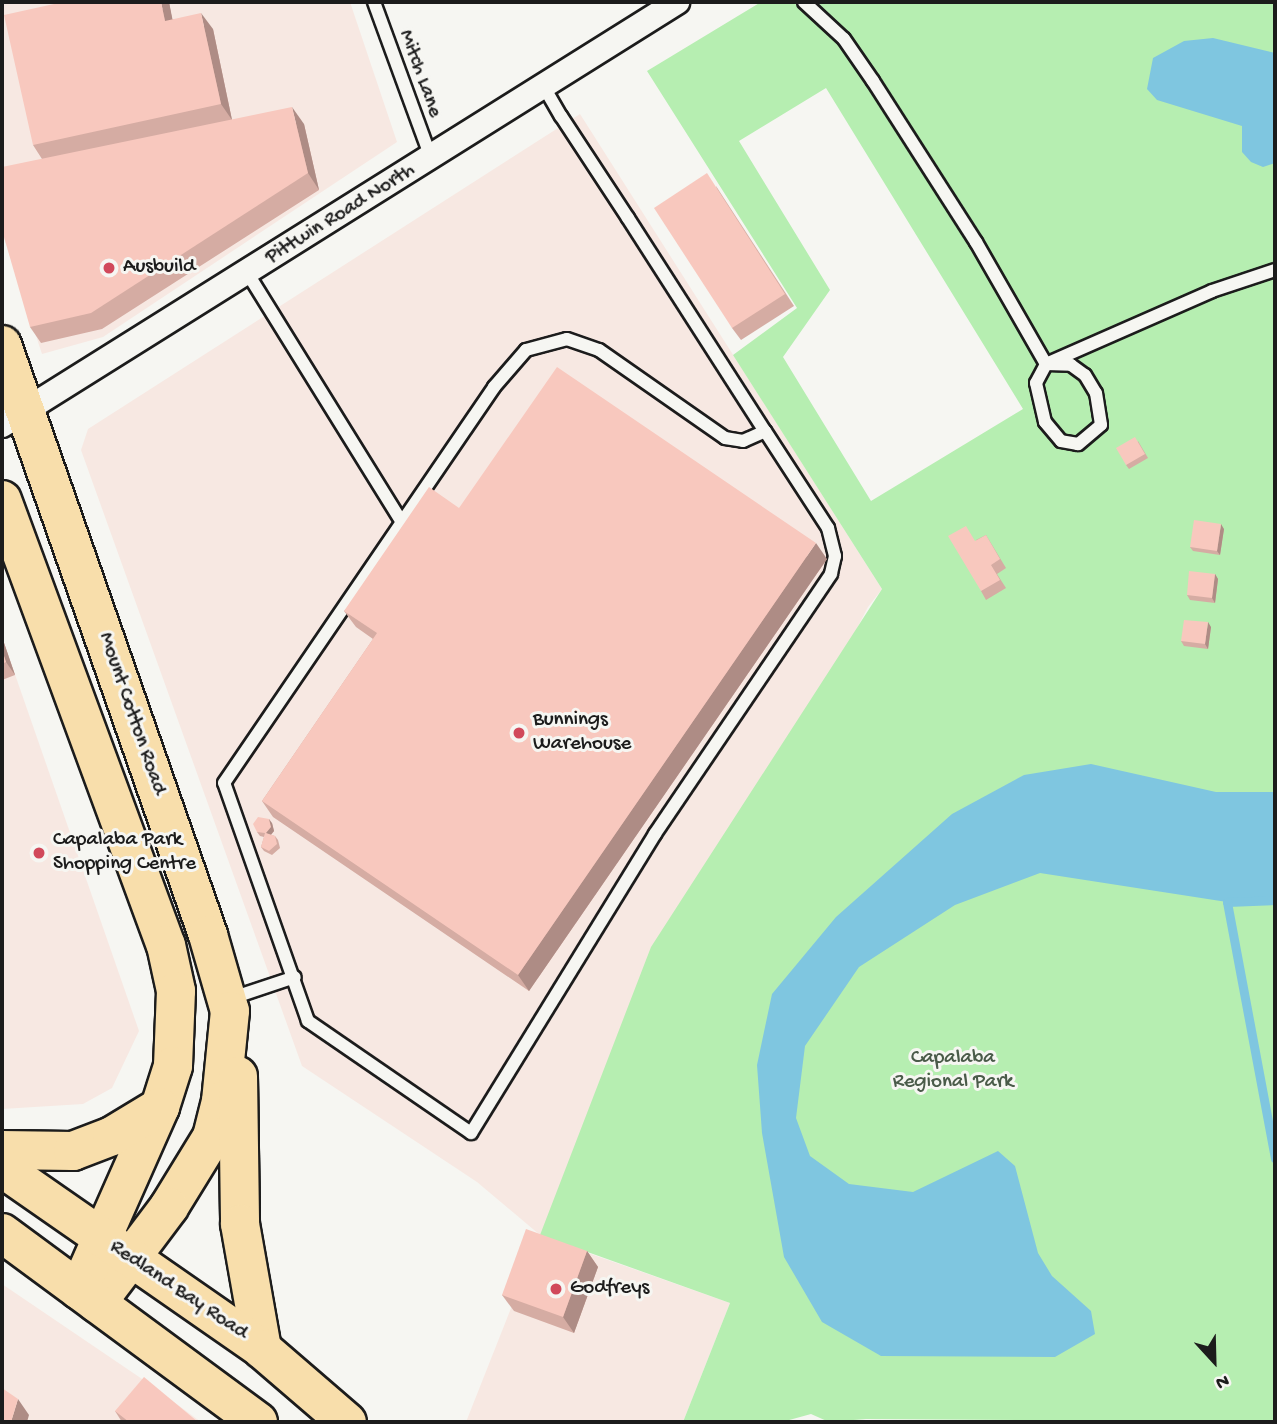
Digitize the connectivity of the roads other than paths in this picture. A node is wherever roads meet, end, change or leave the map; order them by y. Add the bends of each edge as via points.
1 (374, 2) edge
2 (677, 2) edge
3 (804, 2) edge
4 (544, 87) junction
5 (432, 158) junction
6 (1275, 270) edge
7 (248, 274) junction
8 (2, 345) edge
9 (1046, 364) junction
10 (14, 418) edge
11 (765, 431) junction
12 (2, 500) edge
13 (402, 522) junction
14 (9, 539) edge
15 (295, 978) junction
16 (228, 1005) junction
17 (160, 1107) junction
18 (2, 1150) edge
19 (2, 1168) edge
20 (2, 1233) edge
21 (116, 1249) junction
22 (88, 1296) junction
23 (262, 1349) junction
24 (258, 1422) edge
25 (347, 1422) edge

1 - 5 lane, Mitch Lane
2 - 4 street, Pittwin Road North
3 - 9 lane via 844,39 873,81 976,242
4 - 5 street, Pittwin Road North
4 - 11 lane
5 - 7 street, Pittwin Road North
6 - 9 lane via 1212,291
7 - 10 street, Pittwin Road North
7 - 13 lane
8 - 10 main road, Mount Cotton Road
9 - 9 lane via 1071,365 1085,375 1096,393 1101,425 1078,444 1061,441 1045,422 1036,383
10 - 16 main road, Mount Cotton Road via 208,935
11 - 13 lane via 743,441 725,438 598,350 567,339 547,342 526,350 494,387
11 - 15 lane via 828,528 835,556 831,574 655,834 471,1133 308,1021
12 - 14 main road, Mount Cotton Road
13 - 15 lane via 225,783
14 - 17 main road, Mount Cotton Road via 166,946 176,991 177,1026 173,1066
15 - 16 lane
16 - 21 main road, Mount Cotton Road via 221,1101 212,1137
16 - 23 main road via 240,1090 240,1224
17 - 18 main road via 112,1136 73,1152
17 - 21 main road, Mount Cotton Road
19 - 21 main road, Redland Bay Road
20 - 22 main road
21 - 22 main road, Mount Cotton Road
21 - 23 main road, Redland Bay Road
22 - 24 main road
23 - 25 main road, Redland Bay Road

